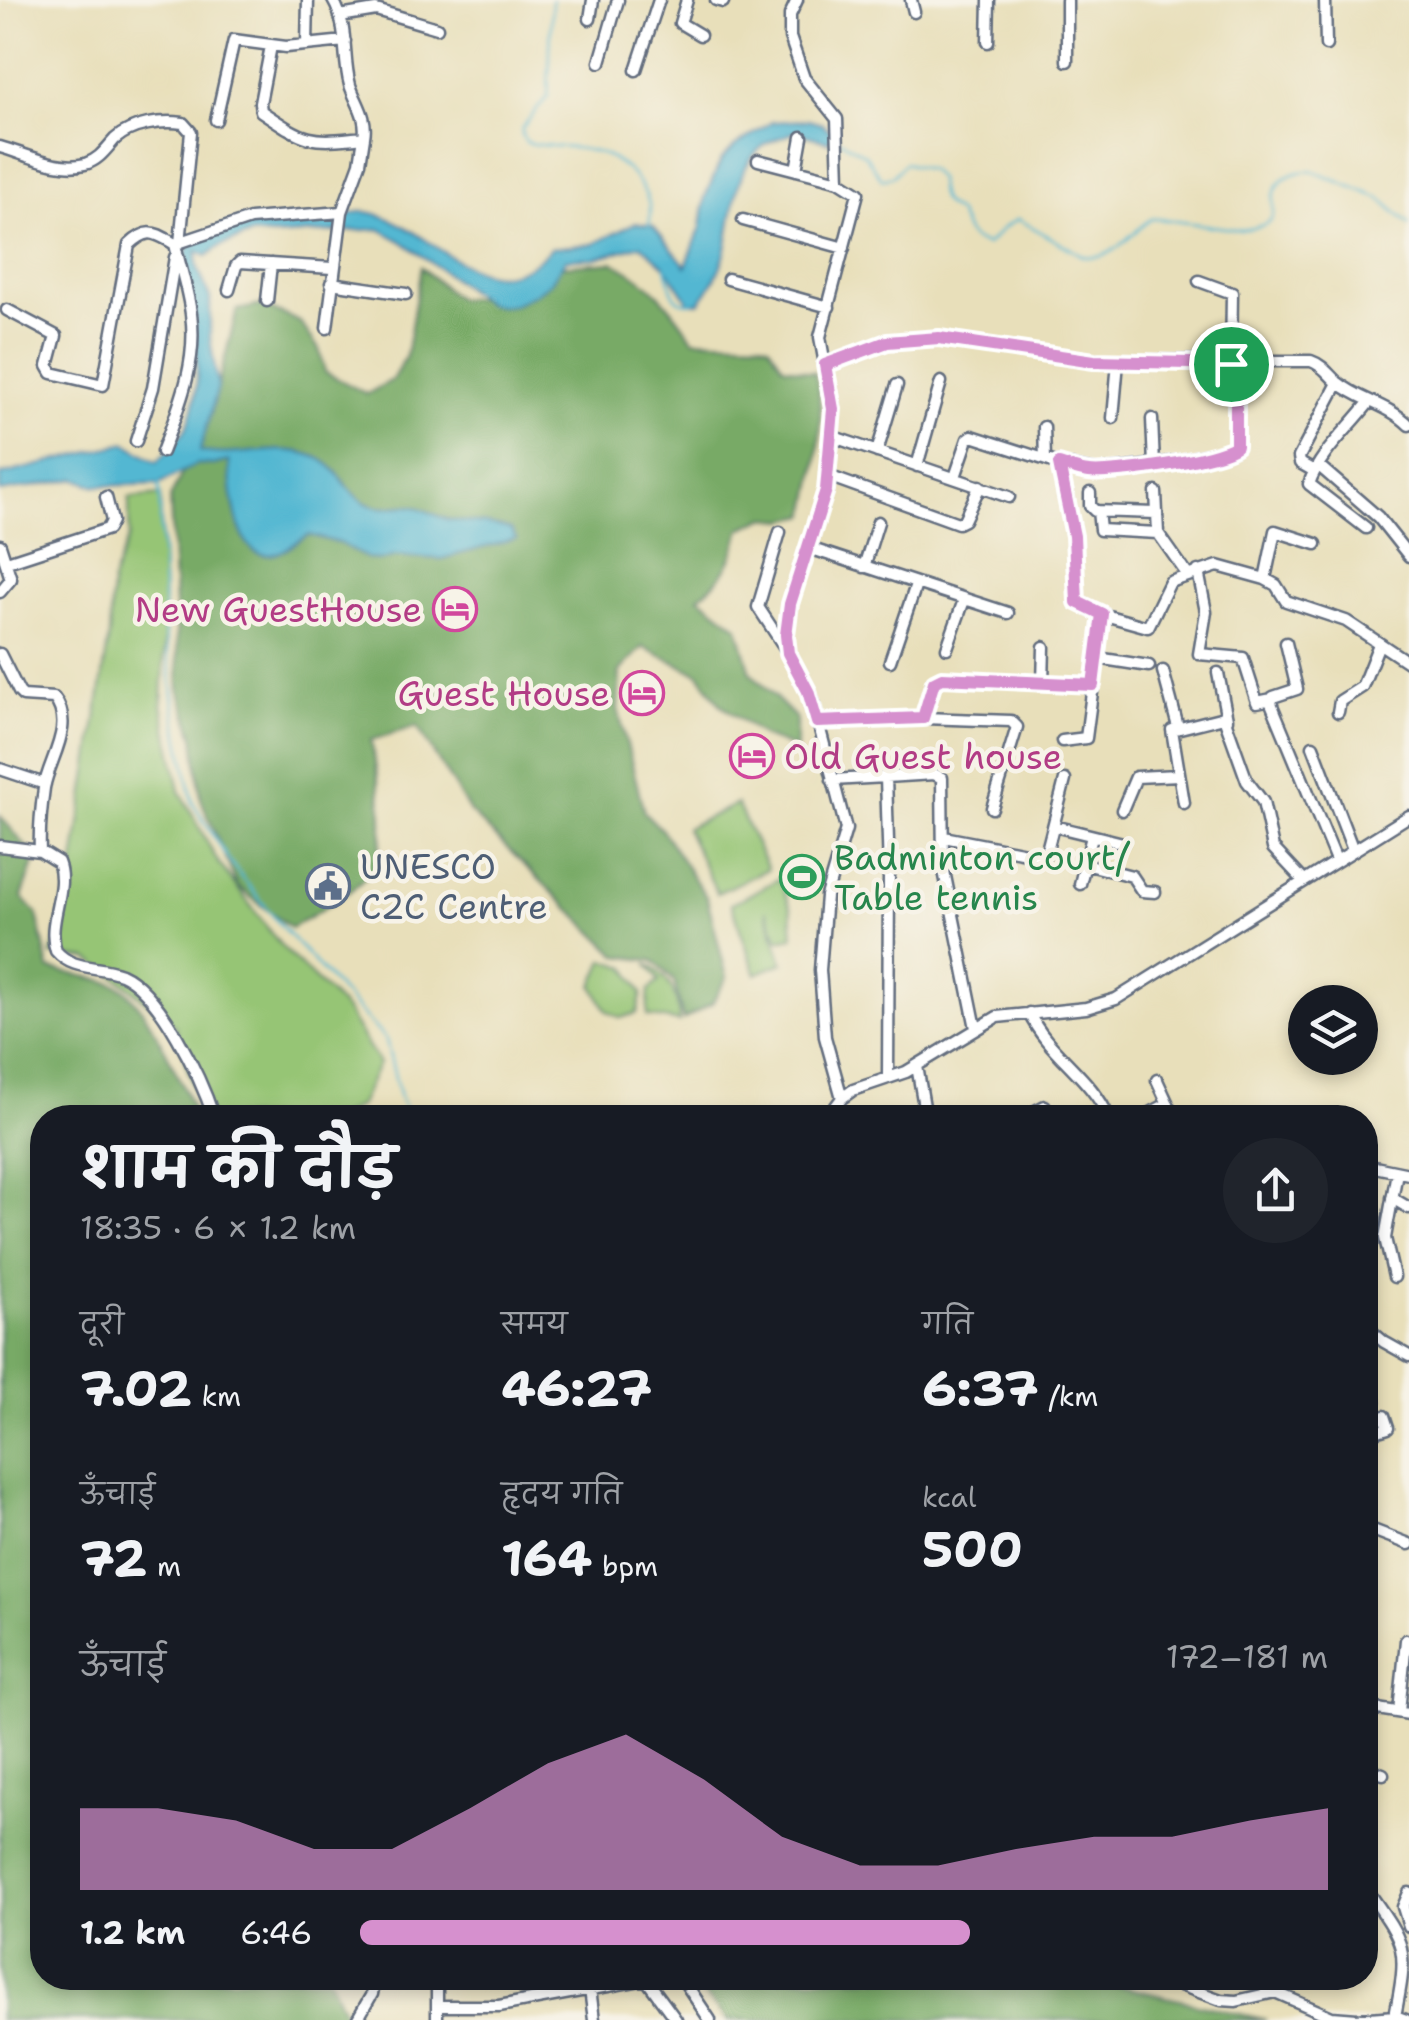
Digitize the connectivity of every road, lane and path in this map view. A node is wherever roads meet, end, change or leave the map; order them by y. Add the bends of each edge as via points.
1 (308, 0) edge
2 (333, 0) edge
3 (594, 0) edge
4 (618, 0) edge
5 (659, 0) edge
6 (686, 0) edge
7 (797, 0) edge
8 (988, 0) edge
9 (1066, 0) edge
10 (1325, 0) edge
11 (380, 6) edge
12 (340, 16) junction
13 (590, 19) dead end
14 (436, 28) dead end
15 (700, 35) dead end
16 (345, 40) junction
17 (988, 42) dead end
18 (308, 45) junction
19 (1326, 45) dead end
20 (271, 46) junction
21 (1067, 61) dead end
22 (600, 62) dead end
23 (636, 70) dead end
24 (216, 120) dead end
25 (364, 137) junction
26 (802, 137) dead end
27 (0, 147) edge
28 (758, 160) dead end
29 (796, 170) junction
30 (838, 182) junction
31 (341, 213) junction
32 (744, 220) dead end
33 (177, 246) junction
34 (844, 248) junction
35 (271, 264) junction
36 (332, 268) junction
37 (728, 279) dead end
38 (1198, 281) dead end
39 (331, 283) junction
40 (230, 290) dead end
41 (406, 294) dead end
42 (267, 301) dead end
43 (829, 307) junction
44 (7, 310) dead end
45 (327, 328) dead end
46 (1118, 362) junction
47 (1233, 364) junction
48 (825, 365) junction
49 (941, 382) dead end
50 (1338, 383) junction
51 (897, 385) dead end
52 (1370, 401) junction
53 (1114, 418) dead end
54 (1152, 419) dead end
55 (1409, 425) edge
56 (1044, 427) dead end
57 (831, 436) junction
58 (136, 440) dead end
59 (162, 452) dead end
60 (877, 452) junction
61 (1045, 459) junction
62 (1059, 464) junction
63 (1154, 465) junction
64 (916, 466) junction
65 (1316, 468) junction
66 (828, 476) junction
67 (956, 476) junction
68 (980, 486) junction
69 (1156, 492) dead end
70 (1090, 493) dead end
71 (106, 497) dead end
72 (1009, 497) dead end
73 (1098, 511) junction
74 (1156, 513) junction
75 (878, 522) dead end
76 (1366, 528) dead end
77 (780, 532) dead end
78 (1158, 533) junction
79 (1316, 544) dead end
80 (0, 545) edge
81 (809, 548) junction
82 (1409, 556) edge
83 (7, 562) junction
84 (864, 566) junction
85 (1192, 572) junction
86 (1265, 579) junction
87 (916, 585) junction
88 (0, 592) edge
89 (964, 600) junction
90 (1008, 614) dead end
91 (1102, 614) junction
92 (1286, 642) dead end
93 (1379, 644) junction
94 (1044, 647) dead end
95 (946, 648) dead end
96 (788, 653) junction
97 (0, 654) edge
98 (1098, 658) junction
99 (890, 661) dead end
100 (1409, 664) edge
101 (1149, 666) dead end
102 (1163, 671) dead end
103 (1218, 673) dead end
104 (1042, 682) junction
105 (1093, 685) junction
106 (1272, 698) junction
107 (1338, 712) dead end
108 (923, 718) junction
109 (1227, 719) junction
110 (817, 722) junction
111 (1178, 727) junction
112 (1062, 740) dead end
113 (1313, 746) dead end
114 (0, 769) edge
115 (1180, 776) junction
116 (886, 777) junction
117 (832, 780) junction
118 (1066, 780) dead end
119 (45, 784) junction
120 (1184, 803) dead end
121 (992, 808) dead end
122 (1122, 810) dead end
123 (1409, 816) edge
124 (1054, 826) junction
125 (1092, 836) junction
126 (944, 838) junction
127 (1123, 843) dead end
128 (0, 846) edge
129 (1353, 850) junction
130 (40, 851) junction
131 (1336, 860) junction
132 (1085, 864) junction
133 (1303, 880) junction
134 (1080, 884) dead end
135 (1155, 892) dead end
136 (1029, 1013) junction
137 (976, 1028) junction
138 (917, 1066) junction
139 (888, 1078) junction
140 (1157, 1080) dead end
141 (842, 1098) junction
142 (1168, 1104) edge
143 (208, 1105) edge
144 (837, 1105) edge
145 (924, 1105) edge
146 (1103, 1105) edge
147 (1378, 1168) edge
148 (1403, 1173) edge
149 (1392, 1198) junction
150 (1409, 1208) edge
151 (1394, 1277) dead end
152 (1378, 1337) edge
153 (1409, 1356) edge
154 (1384, 1416) dead end
155 (1378, 1431) edge
156 (1378, 1532) edge
157 (1409, 1544) edge
158 (1406, 1640) dead end
159 (1378, 1709) edge
160 (1404, 1713) edge
161 (1378, 1772) edge
162 (1383, 1774) dead end
163 (1409, 1893) edge
164 (1378, 1906) edge
165 (1409, 1926) edge
166 (1405, 1944) edge
167 (372, 1990) edge
168 (437, 1990) edge
169 (580, 1990) edge
170 (590, 1990) edge
171 (655, 1990) edge
172 (690, 1990) edge
173 (1194, 1990) edge
174 (438, 2006) junction
175 (1400, 2018) edge
176 (358, 2020) edge
177 (437, 2020) edge
178 (594, 2020) edge
179 (676, 2020) edge
180 (710, 2020) edge

1 - 18 street
2 - 12 street
3 - 13 street
4 - 22 street
5 - 23 street
6 - 15 street via 680,23
7 - 30 street via 790,27 794,51 804,78 832,110
8 - 17 street
9 - 21 street
10 - 19 street
11 - 12 street
11 - 14 street
12 - 16 street
16 - 18 street
16 - 25 street
18 - 20 street
20 - 24 street via 232,42
20 - 25 street via 261,111 307,140
25 - 31 street
26 - 29 street
27 - 33 street via 61,166 82,165 140,126 183,124 191,132
28 - 29 street
29 - 30 street
30 - 34 street via 858,193
31 - 33 street via 250,220
31 - 36 street
32 - 34 street
33 - 44 street via 158,232 128,244 103,385 52,373 56,336
33 - 58 street via 153,388
33 - 59 street via 193,350
34 - 43 street
35 - 36 street
35 - 40 street via 238,264
35 - 42 street
36 - 39 street
37 - 43 street
38 - 47 street via 1232,293
39 - 41 street
39 - 45 street
43 - 48 street via 820,337
46 - 47 street
46 - 48 street via 939,338 887,342
46 - 53 street
47 - 50 street via 1316,362
47 - 63 street via 1236,446
48 - 57 street
49 - 64 street
50 - 52 street
50 - 65 street via 1299,457
51 - 60 street
52 - 55 street
52 - 65 street
54 - 63 street
56 - 61 street
57 - 60 street
57 - 66 street
60 - 64 street
61 - 62 street
61 - 67 street via 972,436
62 - 63 street via 1092,472
62 - 91 street via 1074,536 1077,602
64 - 67 street
65 - 76 street via 1310,487
65 - 82 street via 1378,516
66 - 68 street via 958,523
66 - 81 street
67 - 68 street
68 - 72 street
69 - 74 street
70 - 73 street via 1091,508
71 - 83 street via 108,529
73 - 74 street
73 - 78 street via 1100,530
74 - 78 street
75 - 84 street
77 - 96 street via 758,606
78 - 85 street
79 - 86 street via 1275,530
80 - 83 street
81 - 84 street
81 - 96 street via 790,604
83 - 88 street via 12,579
84 - 87 street
85 - 86 street via 1225,566
85 - 91 street via 1168,585 1148,627
85 - 106 street via 1206,612 1199,654 1243,658 1257,702
86 - 93 street via 1286,601 1342,619
87 - 89 street
87 - 99 street
89 - 90 street
89 - 95 street
91 - 98 street
92 - 106 street via 1296,688
93 - 100 street
93 - 107 street via 1362,687 1340,702
94 - 104 street
96 - 110 street
97 - 119 street via 23,696 48,696 58,704 62,732
98 - 101 street
98 - 105 street
102 - 111 street
103 - 109 street
104 - 105 street
104 - 108 street via 937,679
105 - 112 street via 1086,738
106 - 131 street
108 - 110 street
108 - 121 street via 1011,721 1018,727
109 - 111 street
109 - 133 street via 1247,780 1263,802 1273,848
110 - 117 street
111 - 115 street via 1172,733
113 - 129 street
114 - 119 street
115 - 120 street
115 - 122 street via 1136,777
116 - 117 street
116 - 126 street via 942,778
116 - 139 street
117 - 141 street via 846,830 826,896 820,989
118 - 124 street
119 - 130 street
123 - 129 street
124 - 125 street
124 - 126 street via 1042,855
125 - 127 street
125 - 132 street
126 - 137 street via 943,866
128 - 130 street
129 - 131 street
130 - 143 street via 58,862 62,875 52,931 56,951 73,964 123,975 161,1011
131 - 133 street
132 - 134 street
132 - 135 street via 1132,876 1142,892
133 - 136 street via 1116,999
136 - 137 street
136 - 146 street
137 - 138 street
138 - 139 street
138 - 145 street
139 - 141 street
140 - 142 street
141 - 144 street
147 - 148 street
148 - 149 street
149 - 150 street
149 - 151 street via 1385,1238
152 - 153 street
154 - 155 street via 1388,1428
156 - 157 street
158 - 160 street
159 - 160 street
161 - 162 street
163 - 165 street via 1403,1908
164 - 166 street
166 - 175 street
167 - 176 street
168 - 174 street
169 - 174 street via 498,2006
170 - 178 street
171 - 179 street
172 - 180 street
173 - 175 street via 1236,2001 1275,1992 1332,2017
174 - 177 street

